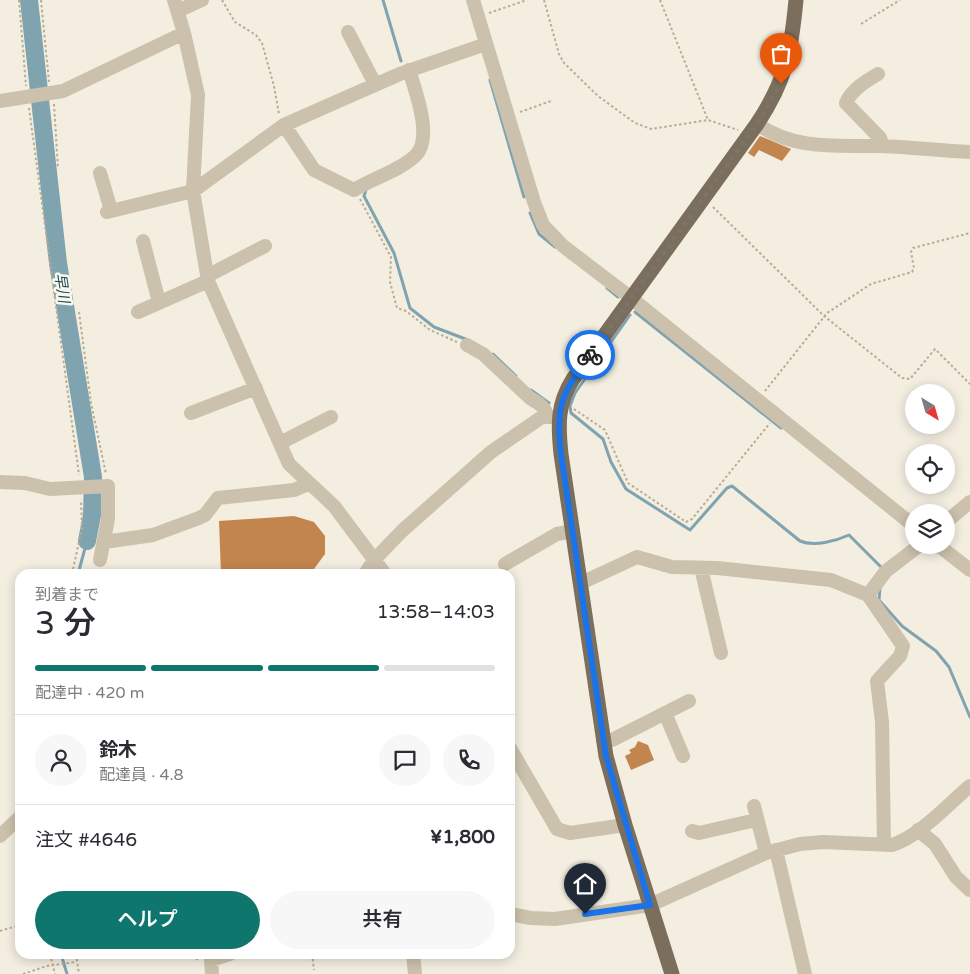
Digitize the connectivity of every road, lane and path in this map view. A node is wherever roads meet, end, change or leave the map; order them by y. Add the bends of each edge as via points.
1 (19, 0) edge
2 (202, 0) edge
3 (222, 0) edge
4 (473, 0) edge
5 (527, 0) edge
6 (544, 0) edge
7 (660, 0) edge
8 (796, 0) edge
9 (900, 0) edge
10 (176, 5) edge
11 (478, 16) junction
12 (861, 24) dead end
13 (348, 32) dead end
14 (184, 33) junction
15 (486, 44) junction
16 (409, 70) junction
17 (878, 74) dead end
18 (375, 84) junction
19 (29, 96) junction
20 (551, 100) dead end
21 (0, 101) edge
22 (508, 116) junction
23 (708, 120) junction
24 (284, 126) junction
25 (753, 130) junction
26 (883, 146) junction
27 (970, 152) edge
28 (100, 173) dead end
29 (354, 190) junction
30 (193, 191) junction
31 (703, 198) junction
32 (970, 233) edge
33 (144, 241) dead end
34 (265, 246) dead end
35 (208, 278) junction
36 (631, 298) junction
37 (159, 302) junction
38 (79, 312) dead end
39 (138, 312) dead end
40 (824, 316) junction
41 (467, 345) joint
42 (970, 384) edge
43 (256, 388) junction
44 (562, 400) junction
45 (758, 401) junction
46 (191, 413) dead end
47 (553, 416) junction
48 (776, 416) junction
49 (331, 417) dead end
50 (280, 443) junction
51 (0, 482) edge
52 (308, 484) junction
53 (105, 487) junction
54 (82, 488) junction
55 (970, 502) edge
56 (955, 514) edge
57 (905, 519) edge
58 (573, 531) junction
59 (104, 542) junction
60 (908, 554) edge
61 (950, 554) edge
62 (375, 559) junction
63 (100, 560) dead end
64 (505, 564) dead end
65 (701, 568) junction
66 (73, 569) edge
67 (368, 569) edge
68 (382, 569) edge
69 (970, 570) edge
70 (581, 583) junction
71 (868, 594) junction
72 (721, 653) dead end
73 (689, 701) dead end
74 (665, 713) junction
75 (604, 741) junction
76 (683, 756) dead end
77 (515, 761) edge
78 (970, 786) edge
79 (754, 806) dead end
80 (756, 820) junction
81 (15, 821) edge
82 (625, 825) junction
83 (918, 830) junction
84 (692, 831) dead end
85 (0, 836) edge
86 (890, 844) junction
87 (771, 851) junction
88 (970, 890) edge
89 (650, 905) junction
90 (515, 915) edge
91 (15, 926) edge
92 (0, 931) edge
93 (52, 959) edge
94 (75, 959) edge
95 (214, 959) edge
96 (313, 959) edge
97 (412, 959) edge
98 (75, 962) junction
99 (54, 965) junction
100 (314, 970) dead end
101 (23, 974) edge
102 (55, 974) edge
103 (79, 974) edge
104 (212, 974) edge
105 (414, 974) edge
106 (672, 974) edge
107 (805, 974) edge

1 - 19 path
2 - 10 street
3 - 24 path via 235,22 256,35 262,44 277,110
4 - 11 street
5 - 11 path
6 - 23 path via 564,63 605,102 644,128
7 - 23 path
8 - 25 main road via 791,48 784,74 776,95
9 - 12 path
10 - 14 street
11 - 15 street
13 - 18 street
14 - 19 street via 70,88
14 - 30 street via 198,96
15 - 16 street
15 - 22 street
16 - 18 street
16 - 29 street via 422,117 420,150 407,162
17 - 26 street via 860,86 846,103 880,138
18 - 24 street
19 - 21 street
19 - 54 path
20 - 22 path
22 - 36 street via 543,224 563,246
23 - 25 path
24 - 29 street via 314,170
24 - 30 street
25 - 26 street via 767,130 823,147
25 - 31 main road
26 - 27 street
28 - 30 street via 109,211
29 - 41 path via 390,257 390,282 397,308 430,330
30 - 35 street
31 - 36 main road
31 - 40 path
32 - 40 path via 914,248 911,252 912,272 871,284
33 - 37 street
34 - 35 street
35 - 37 street
35 - 43 street
36 - 44 main road via 573,379
36 - 45 street
37 - 39 street
38 - 53 path
40 - 42 path via 906,380 935,349
40 - 45 path
41 - 47 street via 483,354
43 - 46 street
43 - 50 street
44 - 47 main road
44 - 48 path via 605,430 628,482 686,522 692,519
45 - 48 street
47 - 58 main road
47 - 62 street via 527,426 491,452
48 - 57 street
49 - 50 street
50 - 52 street via 289,464
51 - 54 street via 26,483 50,489
52 - 59 street via 294,490 218,498 199,518 153,535
52 - 62 street via 334,506
53 - 54 street
53 - 59 street via 108,519
54 - 66 path via 82,528
55 - 56 street
58 - 64 street via 557,534
58 - 70 main road
59 - 63 street
60 - 71 street via 886,571
61 - 69 street
62 - 67 street
62 - 68 street
65 - 70 street via 672,567 636,557
65 - 71 street via 822,578
65 - 72 street
70 - 75 main road
71 - 86 street via 903,646 900,656 877,680
73 - 74 street
74 - 75 street
74 - 76 street
75 - 82 main road
77 - 82 street via 557,829 570,833
78 - 83 street
79 - 80 street
80 - 84 street via 699,833
80 - 87 street
81 - 85 street
82 - 89 main road
83 - 86 street
83 - 88 street via 935,844 956,877
86 - 87 street via 823,842
87 - 89 street
87 - 107 street
89 - 90 street via 555,918
89 - 106 main road
91 - 92 path
93 - 99 path
94 - 98 path
95 - 104 street via 211,960
96 - 100 path
97 - 105 street
98 - 99 path
98 - 103 path
99 - 101 path
99 - 102 path

